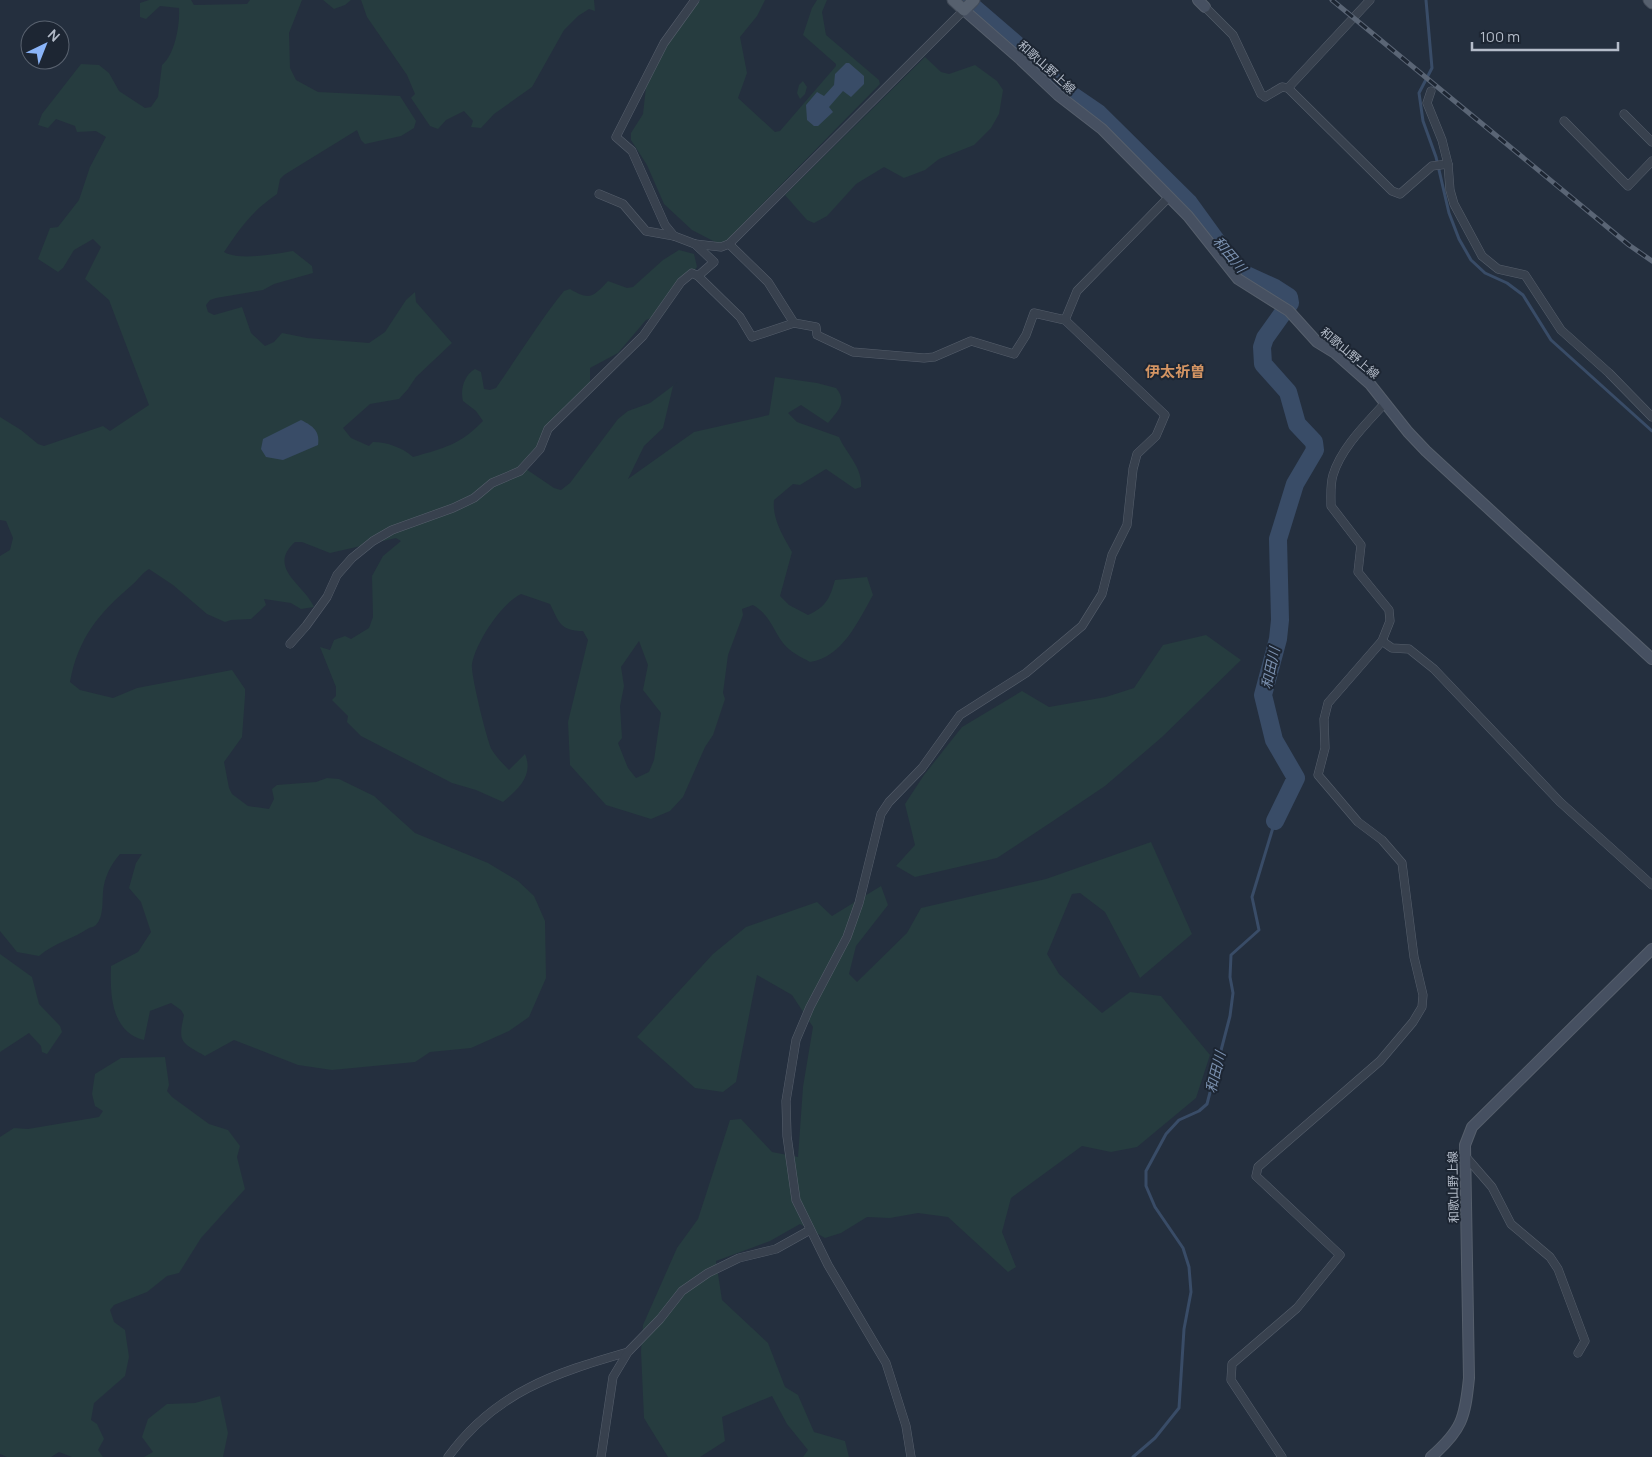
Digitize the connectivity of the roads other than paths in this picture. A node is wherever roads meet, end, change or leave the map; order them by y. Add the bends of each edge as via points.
1 (695, 0) edge
2 (953, 0) edge
3 (1370, 0) edge
4 (1649, 0) edge
5 (1652, 3) edge
6 (1201, 4) edge
7 (968, 6) edge
8 (1288, 88) junction
9 (1430, 91) dead end
10 (1624, 114) dead end
11 (1564, 121) dead end
12 (1652, 142) edge
13 (1652, 161) edge
14 (1448, 164) junction
15 (599, 194) dead end
16 (1169, 197) junction
17 (674, 236) junction
18 (695, 244) junction
19 (729, 244) junction
20 (698, 276) junction
21 (1065, 320) junction
22 (794, 323) junction
23 (1385, 403) junction
24 (1652, 417) edge
25 (1382, 641) junction
26 (290, 644) dead end
27 (1652, 659) edge
28 (1652, 885) edge
29 (1652, 949) edge
30 (1466, 1157) junction
31 (810, 1230) junction
32 (628, 1352) junction
33 (1578, 1353) dead end
34 (448, 1457) edge
35 (601, 1457) edge
36 (910, 1457) edge
37 (1282, 1457) edge
38 (1431, 1457) edge

1 - 17 street via 664,43 616,137 632,151 665,226
2 - 7 main road
3 - 8 street
4 - 5 main road
6 - 8 street via 1232,34 1261,94 1270,97 1282,87
7 - 16 main road, 和歌山野上線 via 1058,95 1102,129
7 - 19 street
8 - 14 street via 1392,191 1400,194 1432,166
9 - 14 street via 1426,103
10 - 12 street
11 - 13 street via 1628,186
14 - 24 street via 1454,204 1482,256 1498,269 1525,275 1561,330
15 - 17 street via 623,204 646,231
16 - 21 street via 1077,291
16 - 23 main road, 和歌山野上線 via 1202,232 1238,279 1287,309 1317,342 1370,384
17 - 18 street
18 - 19 street via 720,247
18 - 20 street via 714,262
19 - 22 street via 768,282
20 - 22 street via 740,318 752,337
20 - 26 street via 692,273 681,282 643,336 548,429 540,449 520,472 492,483 474,498 453,508 392,530 373,541 336,576 327,597
21 - 22 street via 1034,313 1014,354 970,341 934,357 924,358 852,352 817,336 816,328
21 - 31 street via 1165,416 1156,436 1137,454 1127,525 1112,554 1102,594 1082,626 1026,673 960,715 922,768 889,802 882,814 848,937 810,1007 796,1040 791,1064 786,1101 787,1136 796,1200
23 - 25 street via 1361,429 1339,461 1332,476 1331,493 1331,506 1361,545 1358,572 1389,610 1390,621
23 - 27 main road, 和歌山野上線 via 1426,451
25 - 28 street via 1392,648 1409,649 1434,669 1560,802
25 - 37 street via 1328,703 1324,719 1325,748 1318,776 1358,822 1382,840 1402,863 1414,957 1423,995 1422,1007 1380,1061 1258,1168 1256,1176 1340,1255 1297,1308 1232,1364 1231,1380
29 - 30 main road, 和歌山野上線 via 1472,1127 1465,1145
30 - 33 street via 1492,1187 1511,1224 1558,1269 1585,1341
30 - 38 main road, 和歌山野上線 via 1469,1378 1466,1405 1459,1429
31 - 32 street via 776,1249 739,1258 708,1273 682,1291
31 - 36 street via 886,1363 906,1426
32 - 34 street via 553,1376 507,1399 490,1411
32 - 35 street via 613,1377

